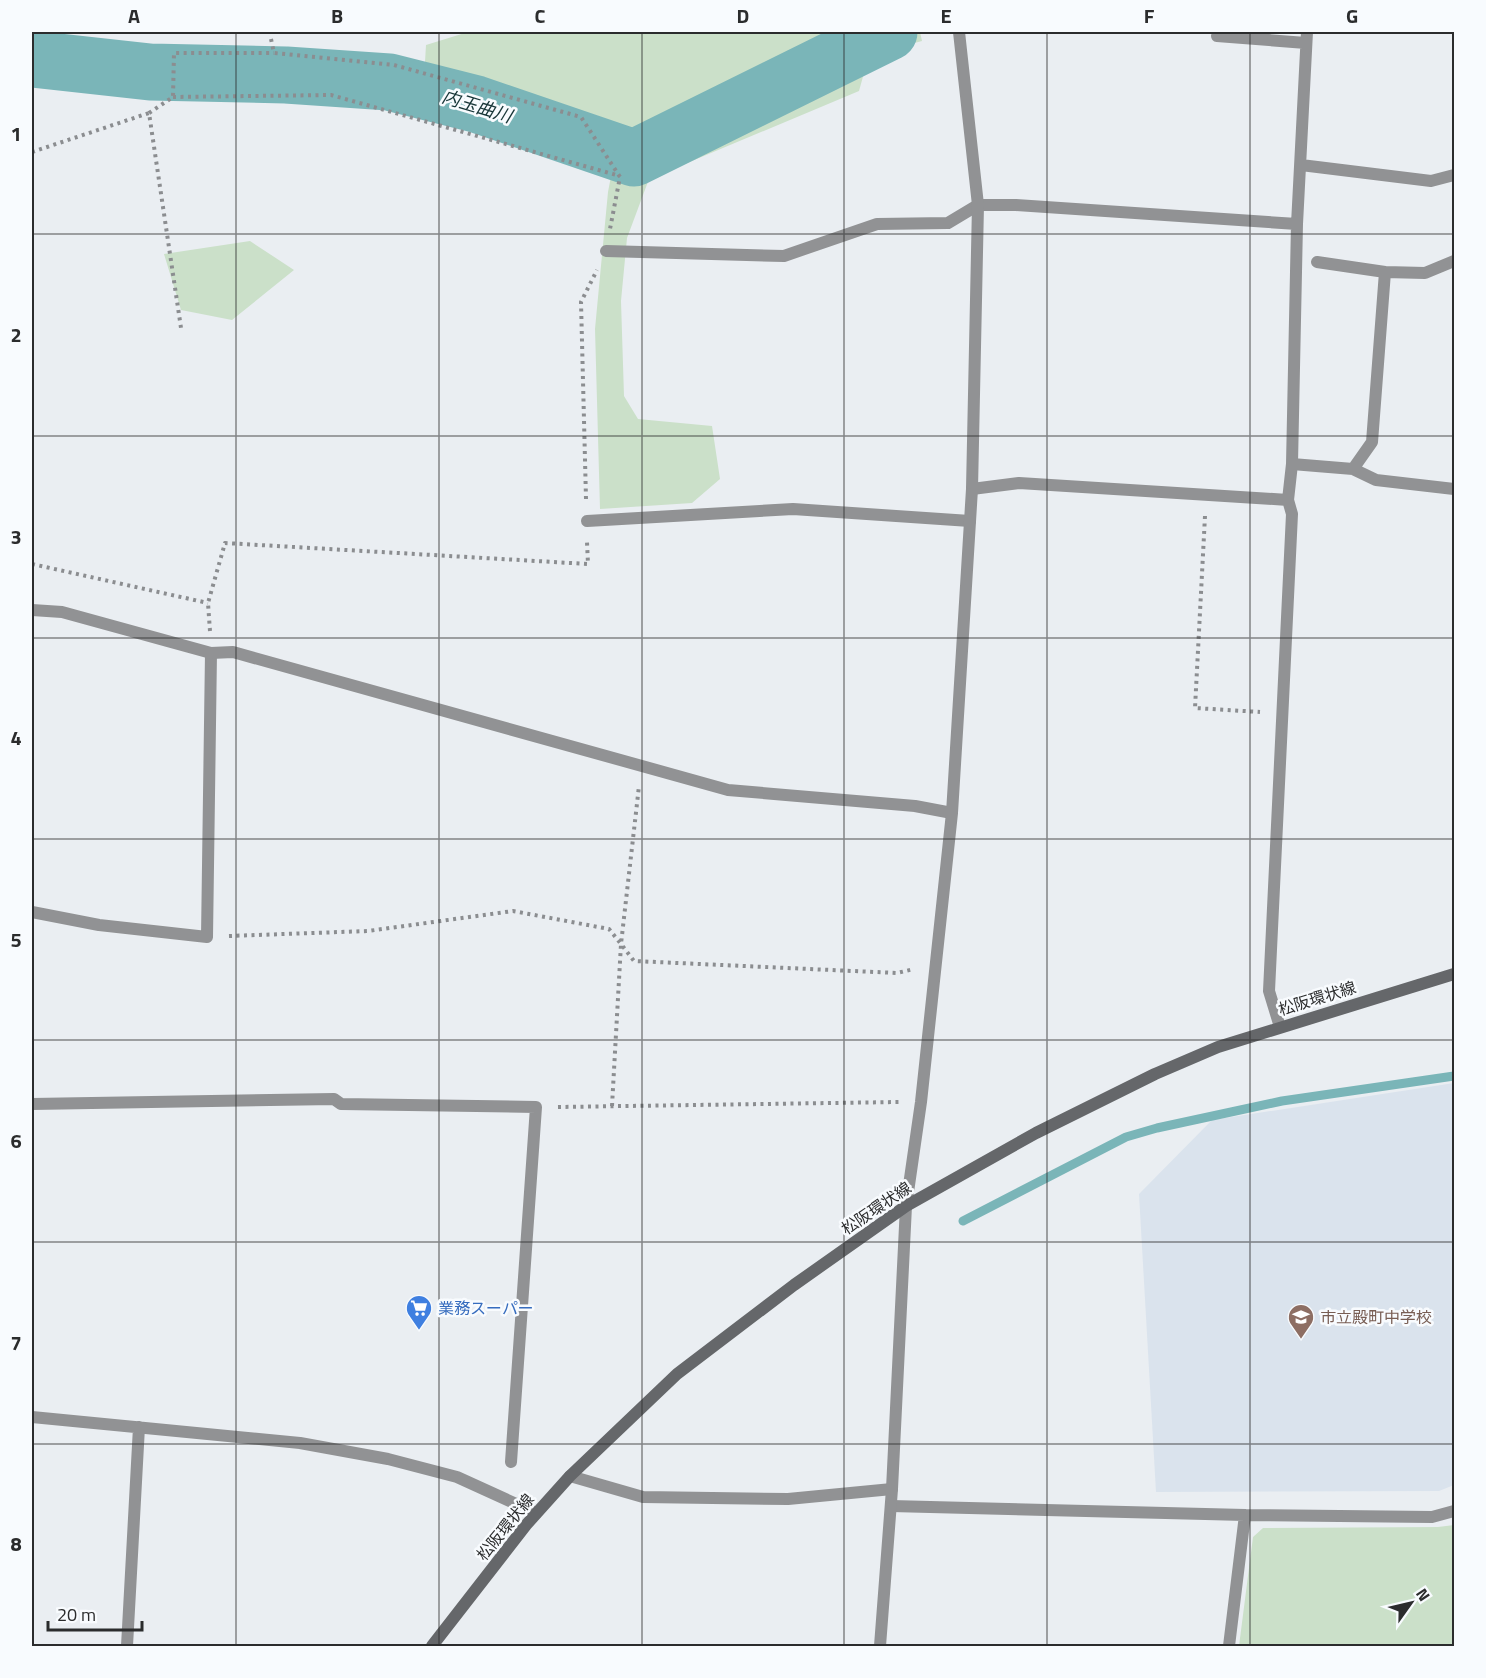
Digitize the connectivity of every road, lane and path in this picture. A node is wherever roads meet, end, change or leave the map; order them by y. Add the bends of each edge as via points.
1 (960, 36) edge
2 (1216, 36) dead end
3 (1306, 37) edge
4 (271, 39) dead end
5 (274, 53) junction
6 (173, 95) junction
7 (150, 113) junction
8 (32, 152) edge
9 (1301, 165) junction
10 (1455, 175) edge
11 (620, 176) junction
12 (978, 205) junction
13 (1297, 224) junction
14 (606, 251) junction
15 (1455, 261) edge
16 (1317, 262) dead end
17 (1385, 272) junction
18 (181, 328) dead end
19 (1292, 464) junction
20 (1353, 469) junction
21 (972, 489) junction
22 (1455, 489) edge
23 (1206, 495) junction
24 (1288, 500) junction
25 (587, 521) junction
26 (970, 521) junction
27 (32, 564) edge
28 (208, 603) junction
29 (32, 610) edge
30 (211, 653) junction
31 (1282, 714) junction
32 (641, 767) junction
33 (952, 813) junction
34 (32, 912) edge
35 (227, 936) dead end
36 (621, 944) junction
37 (935, 965) junction
38 (1455, 974) edge
39 (1280, 1027) junction
40 (921, 1102) junction
41 (32, 1104) edge
42 (612, 1106) junction
43 (536, 1107) junction
44 (906, 1206) junction
45 (32, 1417) edge
46 (139, 1427) junction
47 (511, 1462) dead end
48 (570, 1476) junction
49 (892, 1489) junction
50 (891, 1506) junction
51 (1455, 1511) edge
52 (536, 1513) junction
53 (1245, 1515) junction
54 (127, 1647) edge
55 (432, 1647) edge
56 (880, 1647) edge
57 (1229, 1647) edge

1 - 12 street
2 - 3 street
3 - 9 street
4 - 5 path
5 - 6 path via 174,54
5 - 11 path via 394,64 581,117
6 - 7 path
6 - 11 path via 331,95
7 - 8 path
7 - 18 path
9 - 10 street via 1431,181
9 - 13 street
11 - 14 path
12 - 13 street
12 - 14 street via 948,223 877,224 784,256
12 - 21 street
13 - 19 street
14 - 25 path via 581,302
15 - 17 street via 1425,273
16 - 17 street
17 - 20 street via 1372,442
19 - 20 street
19 - 24 street
20 - 22 street via 1376,480
21 - 23 street via 1019,483
21 - 26 street
23 - 24 street
23 - 31 path via 1195,708
24 - 31 street via 1292,514
25 - 26 street via 793,509
25 - 28 path via 588,564 225,543
26 - 33 street
27 - 28 path
28 - 30 path
29 - 30 street via 62,612
30 - 32 street via 233,652
30 - 34 street via 207,938 99,925
31 - 39 street via 1269,991
32 - 33 street via 728,790 915,806
32 - 36 path
33 - 37 street
35 - 36 path via 368,931 513,911 609,929
36 - 37 path via 634,961 897,972
36 - 42 path
37 - 40 street
38 - 39 main road, 松阪環状線
39 - 44 main road, 松阪環状線 via 1218,1047 1155,1074 1036,1133
40 - 42 path
40 - 44 street
41 - 43 street via 334,1099 341,1104
42 - 43 path
43 - 47 street
44 - 48 main road, 松阪環状線 via 676,1374
44 - 49 street
45 - 46 street
46 - 52 street via 300,1443 388,1459 457,1477
46 - 54 street
48 - 49 street via 643,1497 788,1499
48 - 52 main road, 松阪環状線
49 - 50 street
50 - 53 street
50 - 56 street
51 - 53 street via 1432,1517
52 - 55 main road, 松阪環状線
53 - 57 street

